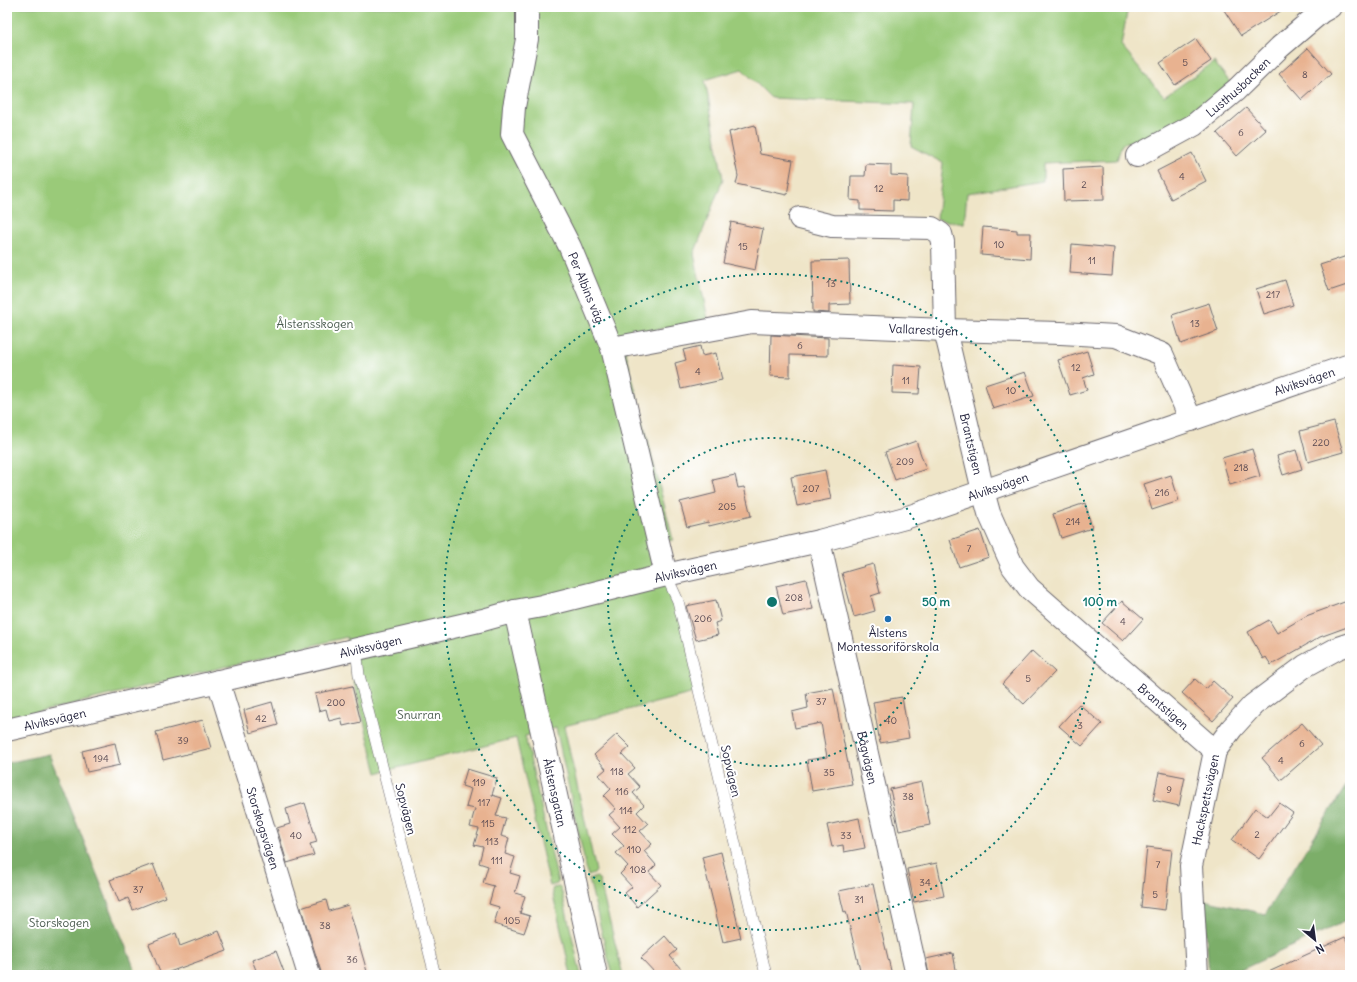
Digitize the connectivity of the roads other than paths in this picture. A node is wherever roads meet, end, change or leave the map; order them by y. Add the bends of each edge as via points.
1 (527, 7) edge
2 (1330, 7) edge
3 (1137, 156) dead end
4 (800, 218) dead end
5 (945, 330) junction
6 (612, 348) junction
7 (1350, 365) edge
8 (1191, 420) junction
9 (983, 491) junction
10 (819, 541) junction
11 (666, 575) junction
12 (515, 611) junction
13 (1350, 644) edge
14 (356, 648) junction
15 (218, 681) junction
16 (7, 730) edge
17 (1215, 751) junction
18 (309, 975) edge
19 (435, 975) edge
20 (596, 975) edge
21 (766, 975) edge
22 (917, 975) edge
23 (1197, 975) edge

1 - 6 street, Per Albins väg via 527,39 514,107 512,134 570,247
2 - 3 street, Lusthusbacken via 1280,47 1236,90 1194,125
4 - 5 street, Brantstigen via 832,226 932,228 941,234
5 - 6 street, Vallarestigen via 752,322
5 - 8 street, Vallarestigen via 1116,336 1162,354
5 - 9 street, Brantstigen
6 - 11 street, Per Albins väg
7 - 8 street, Alviksvägen
8 - 9 street, Alviksvägen
9 - 10 street, Alviksvägen via 905,518
9 - 17 street, Brantstigen via 989,513 1013,567 1029,588
10 - 11 street, Alviksvägen
10 - 22 street, Bågvägen
11 - 12 street, Alviksvägen
11 - 21 lane, Sopvägen via 678,602
12 - 14 street, Alviksvägen
12 - 20 street, Ålstensgatan
13 - 17 street, Hackspettsvägen via 1305,666 1253,705
14 - 15 street, Alviksvägen
14 - 19 lane, Sopvägen via 359,675
15 - 16 street, Alviksvägen
15 - 18 street, Storskogsvägen
17 - 23 street, Hackspettsvägen via 1191,866

